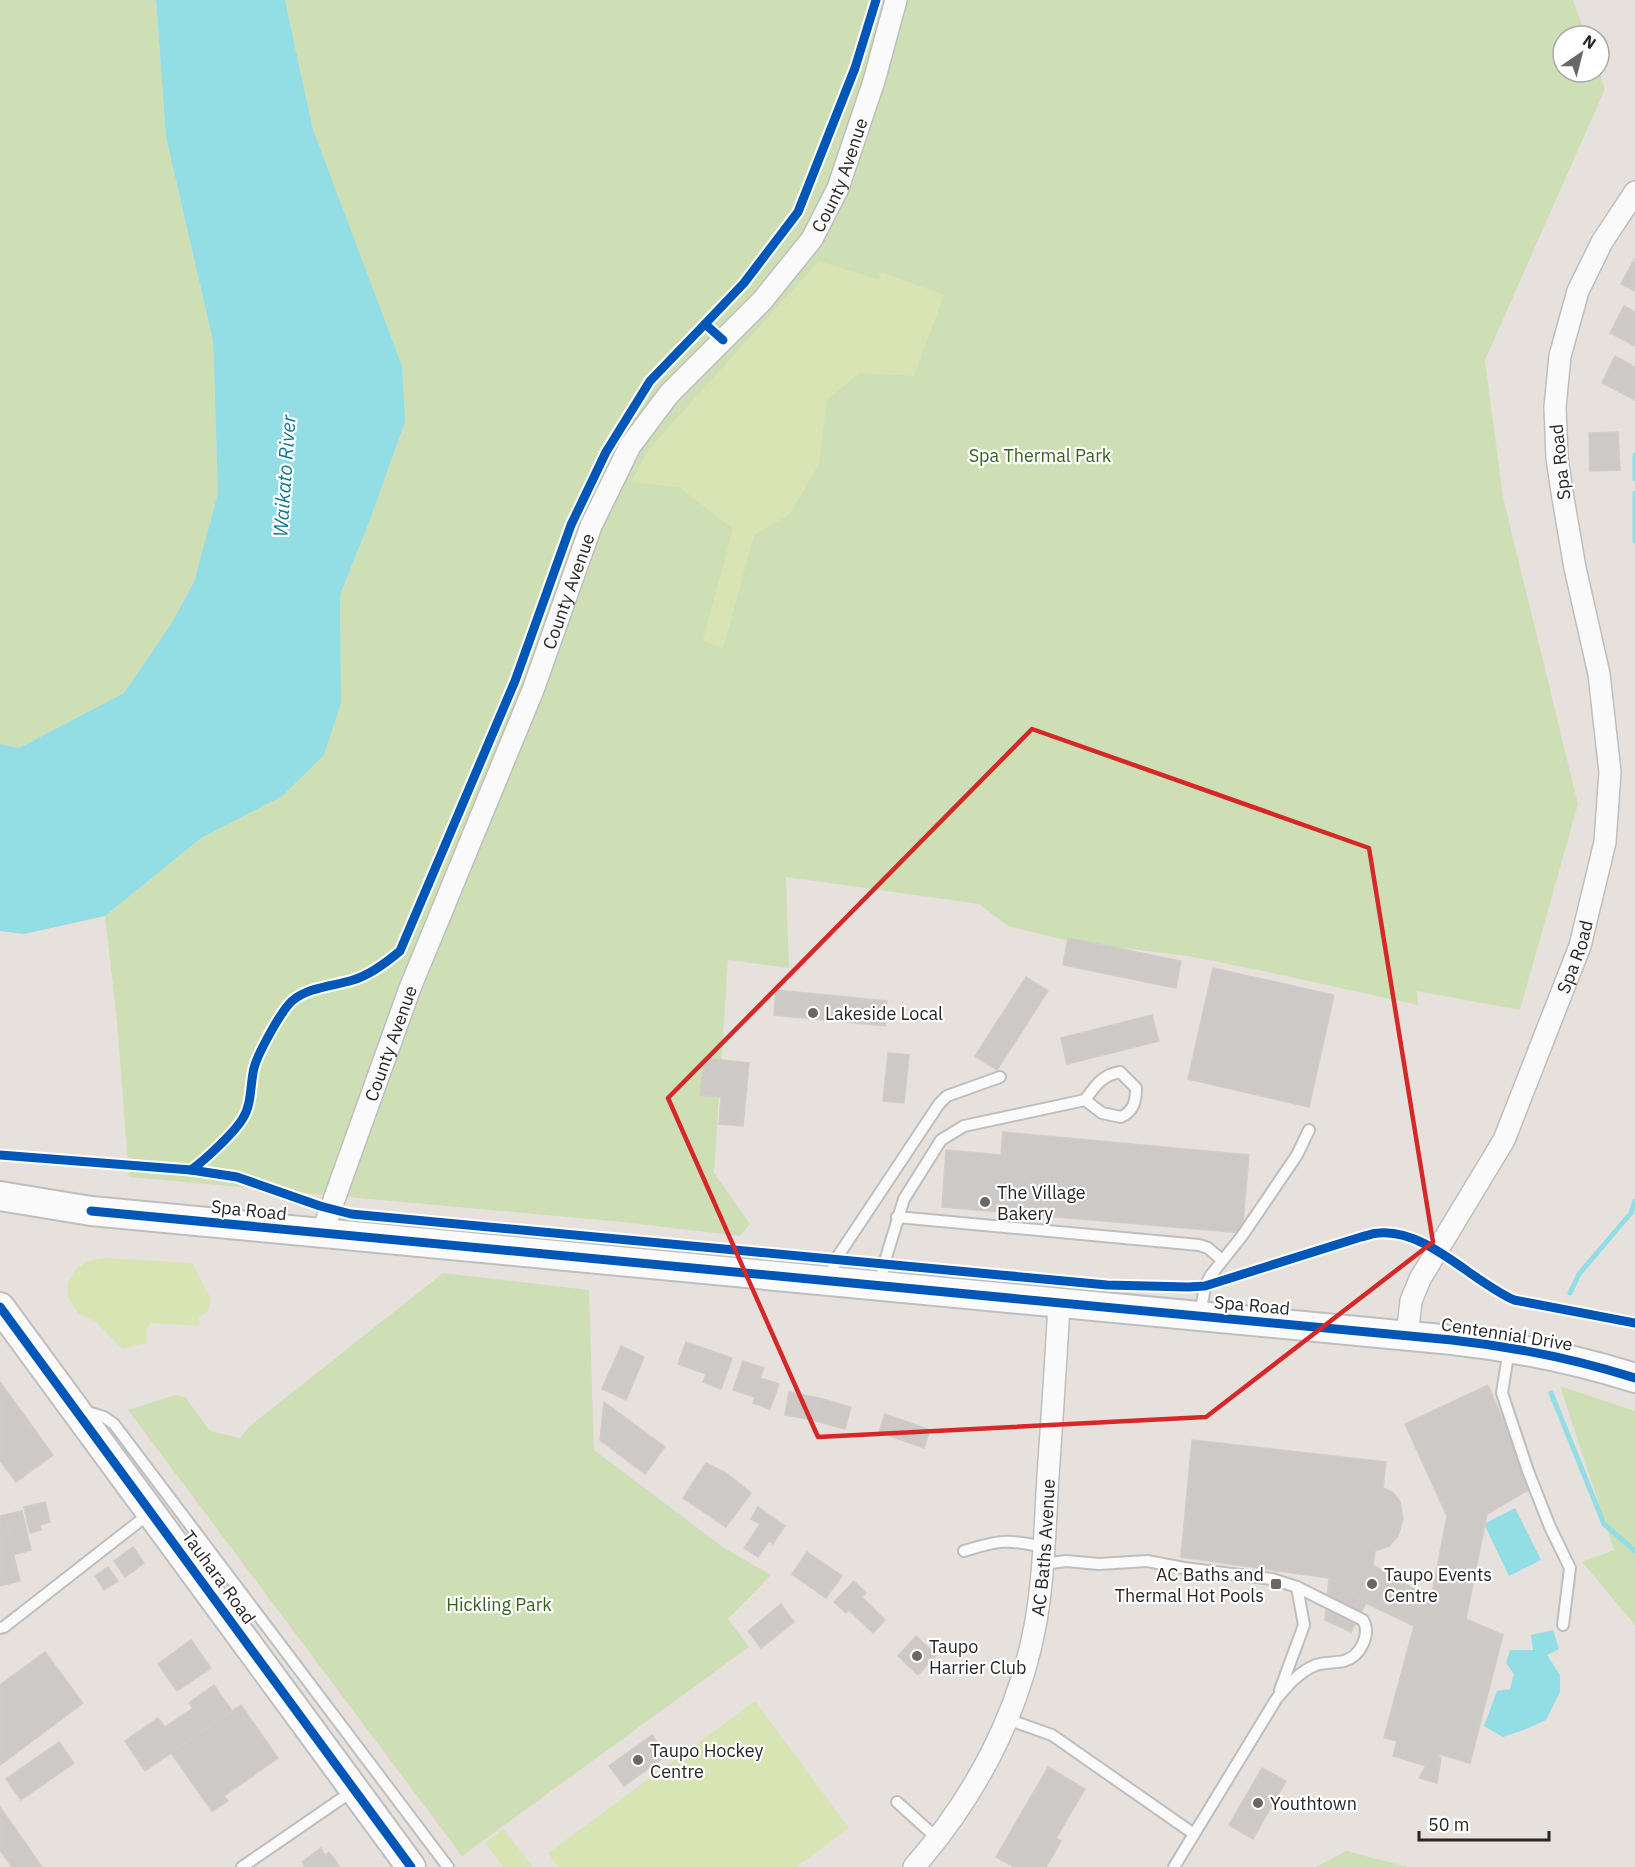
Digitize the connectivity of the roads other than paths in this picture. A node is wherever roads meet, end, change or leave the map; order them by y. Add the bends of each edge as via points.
1 (896, 0) edge
2 (1635, 192) edge
3 (1000, 1077) dead end
4 (1085, 1100) junction
5 (1309, 1130) dead end
6 (0, 1196) edge
7 (32, 1202) junction
8 (0, 1210) edge
9 (897, 1217) junction
10 (325, 1234) junction
11 (1222, 1260) junction
12 (830, 1280) junction
13 (880, 1286) junction
14 (1059, 1304) junction
15 (0, 1307) edge
16 (1200, 1317) junction
17 (1407, 1336) junction
18 (1509, 1347) junction
19 (1635, 1378) edge
20 (73, 1407) junction
21 (151, 1513) junction
22 (964, 1551) dead end
23 (1043, 1556) junction
24 (1297, 1587) junction
25 (1563, 1626) dead end
26 (0, 1628) edge
27 (1278, 1698) junction
28 (1007, 1719) junction
29 (354, 1790) junction
30 (897, 1802) dead end
31 (1194, 1834) junction
32 (938, 1839) junction
33 (242, 1867) edge
34 (411, 1867) edge
35 (448, 1867) edge
36 (914, 1867) edge
37 (1174, 1867) edge

1 - 10 street, County Avenue via 838,188 812,239 762,301 669,394 630,446 591,526 533,690 410,988
2 - 17 street, Spa Road via 1602,242 1578,291 1560,356 1555,406 1562,492 1599,674 1609,761 1605,842 1580,946 1508,1129 1420,1279 1411,1301
3 - 12 lane via 947,1096 939,1104 836,1259
4 - 4 lane via 1109,1074 1120,1072 1136,1088 1134,1106 1121,1118 1102,1113
4 - 9 lane via 964,1126 947,1135 904,1199
5 - 11 lane via 1291,1164
6 - 7 main road, Spa Road
7 - 8 main road, Spa Road
7 - 10 main road, Spa Road
9 - 11 lane via 1199,1245
9 - 13 lane
10 - 12 main road, Spa Road
11 - 16 lane via 1205,1286
12 - 13 main road, Spa Road
13 - 14 main road, Spa Road
14 - 16 main road, Spa Road
14 - 23 street, AC Baths Avenue
15 - 20 main road, Tauhara Road
16 - 17 main road, Spa Road
17 - 18 main road, Centennial Drive
18 - 19 main road, Centennial Drive via 1571,1359
18 - 25 lane via 1502,1393 1528,1471 1570,1568
20 - 21 main road, Tauhara Road
20 - 35 lane via 114,1424
21 - 26 lane
21 - 29 main road, Tauhara Road
22 - 23 lane via 1016,1540
23 - 24 lane via 1099,1564 1147,1561 1272,1579
23 - 28 street, AC Baths Avenue via 1029,1654
24 - 27 lane via 1304,1625
24 - 27 lane via 1363,1620 1366,1637 1354,1656 1316,1665 1293,1680
27 - 31 lane
28 - 31 lane via 1052,1735
28 - 32 street, AC Baths Avenue via 972,1790
29 - 33 lane
29 - 34 main road, Tauhara Road
30 - 32 lane
31 - 37 lane
32 - 36 street, AC Baths Avenue

